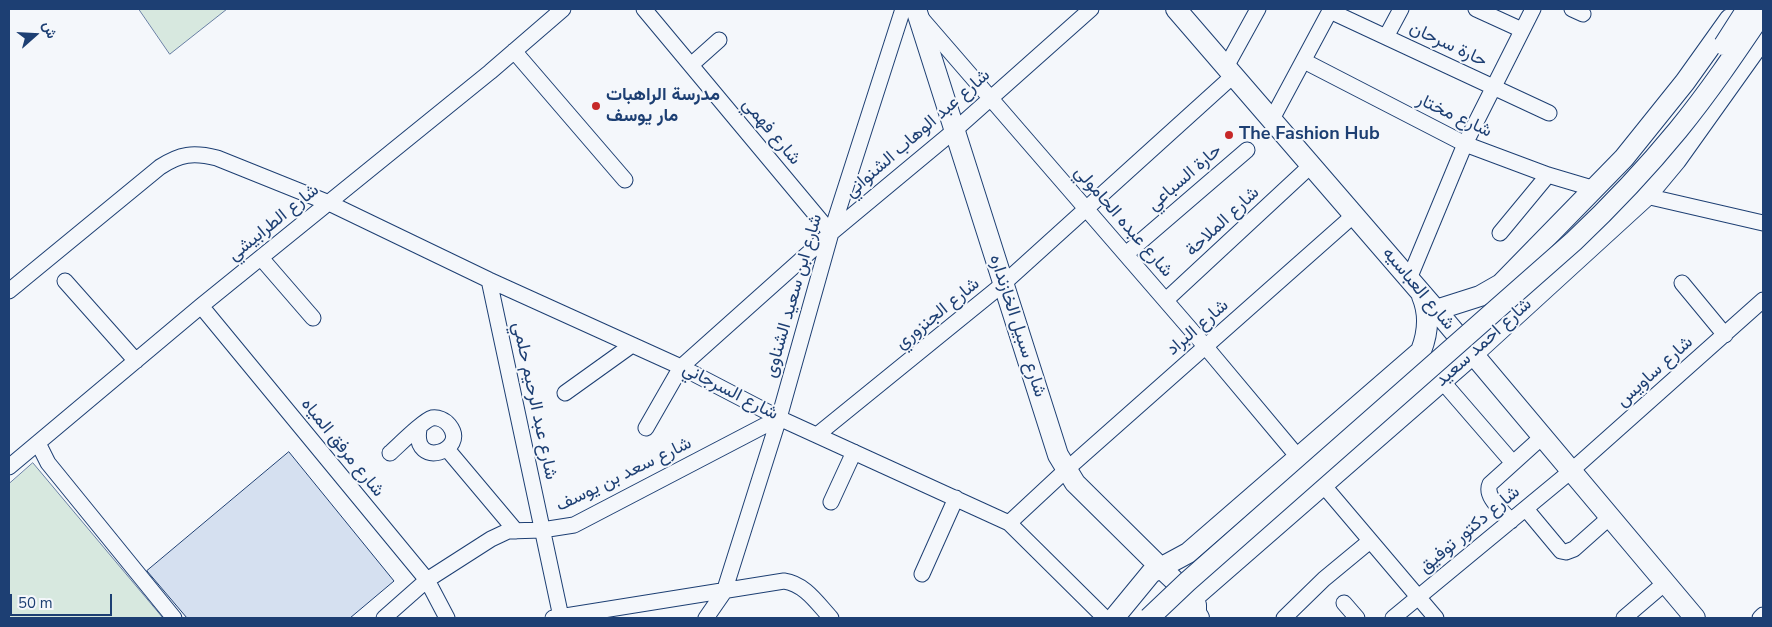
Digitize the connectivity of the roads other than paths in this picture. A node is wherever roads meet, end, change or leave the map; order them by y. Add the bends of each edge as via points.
1 (563, 9) edge
2 (644, 9) edge
3 (1091, 9) edge
4 (1258, 9) edge
5 (1401, 9) edge
6 (1476, 9) edge
7 (1532, 9) edge
8 (1737, 9) edge
9 (1747, 9) edge
10 (912, 10) edge
11 (1331, 10) edge
12 (1763, 12) edge
13 (1185, 13) edge
14 (1522, 30) junction
15 (1386, 37) junction
16 (1763, 38) edge
17 (719, 40) dead end
18 (514, 51) junction
19 (1304, 61) junction
20 (691, 65) junction
21 (1230, 71) junction
22 (1494, 87) junction
23 (990, 98) junction
24 (1549, 113) dead end
25 (1272, 119) junction
26 (955, 130) junction
27 (1465, 144) junction
28 (1247, 150) dead end
29 (1305, 171) dead end
30 (1548, 176) junction
31 (625, 180) dead end
32 (1595, 189) junction
33 (1646, 196) junction
34 (329, 202) junction
35 (1086, 209) junction
36 (1354, 215) junction
37 (1763, 223) edge
38 (831, 233) junction
39 (1500, 234) dead end
40 (1126, 254) junction
41 (261, 258) junction
42 (1510, 275) junction
43 (489, 280) junction
44 (65, 282) dead end
45 (1682, 283) dead end
46 (1003, 284) junction
47 (1415, 285) junction
48 (9, 291) edge
49 (1539, 294) junction
50 (1166, 300) junction
51 (1763, 300) edge
52 (201, 306) junction
53 (1436, 310) junction
54 (313, 318) dead end
55 (1725, 334) junction
56 (632, 345) junction
57 (1205, 346) junction
58 (1473, 354) junction
59 (136, 361) junction
60 (681, 367) junction
61 (1442, 381) junction
62 (566, 393) dead end
63 (780, 418) junction
64 (646, 428) dead end
65 (418, 429) junction
66 (818, 435) junction
67 (1542, 437) junction
68 (38, 443) junction
69 (447, 449) junction
70 (854, 452) junction
71 (390, 453) dead end
72 (1298, 457) junction
73 (1513, 463) junction
74 (9, 467) edge
75 (1066, 470) junction
76 (1571, 471) junction
77 (1324, 486) junction
78 (956, 498) junction
79 (831, 502) dead end
80 (1526, 509) junction
81 (1610, 518) junction
82 (1511, 521) junction
83 (1009, 523) junction
84 (542, 530) junction
85 (516, 531) junction
86 (1370, 541) junction
87 (1161, 568) junction
88 (922, 574) dead end
89 (427, 580) junction
90 (1665, 583) junction
91 (724, 592) junction
92 (1419, 597) junction
93 (1193, 598) junction
94 (1344, 603) dead end
95 (1763, 615) edge
96 (174, 618) edge
97 (384, 618) edge
98 (447, 618) edge
99 (557, 618) edge
100 (706, 618) edge
101 (831, 618) edge
102 (1105, 618) edge
103 (1114, 618) edge
104 (1140, 618) edge
105 (1149, 618) edge
106 (1172, 618) edge
107 (1200, 618) edge
108 (1284, 618) edge
109 (1357, 618) edge
110 (1393, 618) edge
111 (1436, 618) edge
112 (1624, 618) edge
113 (1695, 618) edge
114 (1760, 618) edge

1 - 18 street, شارع الطرابيشي
2 - 20 street, شارع فهمي
3 - 23 street, شارع عبد الوهاب الشنواني
4 - 21 street, شارع الجنزوري
5 - 15 street
6 - 14 street
7 - 14 street
8 - 32 main road, شارع احمد سعيد via 1664,110
9 - 104 main road, bridge via 1706,73 1596,210
10 - 23 street, شارع عبده الحامولي
10 - 26 main road, شارع سبيل الخازنداره
10 - 38 street, شارع ابن سعيد الشناوى
11 - 15 street, حارة سرحان
11 - 19 street
12 - 105 main road, bridge via 1679,129 1601,216
13 - 21 main road, شارع العباسيه
14 - 22 street
15 - 22 street, حارة سرحان
16 - 33 main road, شارع احمد سعيد via 1676,160
17 - 20 street
18 - 31 street
18 - 34 street, شارع الطرابيشي
19 - 25 street
19 - 27 street, شارع مختار
20 - 38 street, شارع فهمي
21 - 25 main road, شارع العباسيه
21 - 35 street, شارع الجنزوري
22 - 24 street, حارة سرحان
22 - 27 street
23 - 26 street, شارع عبد الوهاب الشنواني
23 - 35 street, شارع عبده الحامولي
25 - 36 main road, شارع العباسيه
26 - 38 street, شارع عبد الوهاب الشنواني
26 - 46 main road, شارع سبيل الخازنداره
27 - 30 street, شارع مختار
27 - 47 street
28 - 40 street, حارة السباعي
29 - 50 street, شارع الملاحة
30 - 32 street, شارع مختار
30 - 39 street
32 - 42 main road, شارع احمد سعيد
33 - 37 street
33 - 49 main road, شارع احمد سعيد
34 - 41 street, شارع الطرابيشي
34 - 43 street, شارع السرجاني
34 - 48 street, شارع السرجاني via 217,158 202,154 172,159
35 - 40 street, شارع عبده الحامولي
35 - 46 street, شارع الجنزوري
36 - 47 main road, شارع العباسيه
36 - 57 street, شارع البراد
38 - 60 street, شارع عبد الوهاب الشنواني
38 - 63 street, شارع ابن سعيد الشناوى
40 - 50 street, شارع عبده الحامولي
41 - 52 street, شارع الطرابيشي
41 - 54 street
42 - 49 main road via 1510,290 1514,297
42 - 53 main road, شارع احمد سعيد via 1480,296
43 - 56 street, شارع السرجاني
43 - 84 street, شارع عبد الرحيم حلمي
44 - 59 street
45 - 55 street
46 - 66 street, شارع الجنزوري
46 - 75 main road, شارع سبيل الخازنداره via 1058,455
47 - 53 main road, شارع العباسيه
47 - 72 main road, شارع احمد سعيد via 1424,301 1428,321 1421,351
49 - 58 main road, شارع احمد سعيد
50 - 57 street, شارع عبده الحامولي
51 - 55 street, شارع ساويس
52 - 59 street, شارع الطرابيشي
52 - 89 street, شارع مرفق المياه
53 - 58 main road, شارع العباسيه
55 - 76 street, شارع ساويس
56 - 60 street, شارع السرجاني
56 - 62 street
57 - 72 street, شارع عبده الحامولي
57 - 75 street, شارع البراد
58 - 61 main road, شارع احمد سعيد
58 - 67 main road, شارع العباسيه
59 - 68 street, شارع الطرابيشي
60 - 63 street, شارع السرجاني
60 - 64 street, شارع عبد الوهاب الشنواني
61 - 73 street
61 - 77 main road, شارع احمد سعيد
63 - 66 street, شارع السرجاني
63 - 84 street, شارع سعد بن يوسف via 574,525
63 - 91 street, شارع ابن سعيد الشناوى
65 - 69 street via 417,437 425,450 440,453
65 - 69 street via 430,418 445,421 453,434
65 - 71 street
66 - 70 street, شارع السرجاني
67 - 73 street
67 - 76 main road, شارع العباسيه
68 - 74 street, شارع الطرابيشي
68 - 96 street via 48,463
69 - 85 street
70 - 78 street, شارع السرجاني
70 - 79 street
72 - 87 main road, شارع احمد سعيد via 1188,553
73 - 82 street via 1488,489 1489,495
75 - 83 street, شارع البراد
75 - 87 main road, شارع سبيل الخازنداره via 1075,483
76 - 80 street, شارع دكتور توفيق
76 - 81 main road, شارع العباسيه
77 - 86 street
77 - 93 main road, شارع احمد سعيد
78 - 83 street, شارع السرجاني
78 - 88 street
80 - 81 street via 1561,551 1566,552 1574,549
80 - 82 street, شارع دكتور توفيق
81 - 90 main road, شارع العباسيه
82 - 92 street, شارع دكتور توفيق
83 - 102 street, شارع السرجاني
84 - 85 street, شارع سعد بن يوسف
84 - 99 street, شارع عبد الرحيم حلمي
85 - 89 street, شارع سعد بن يوسف via 491,539
86 - 92 street
86 - 108 street
87 - 93 main road, شارع سبيل الخازنداره
87 - 103 main road, شارع احمد سعيد via 1148,577
89 - 97 street, شارع سعد بن يوسف
89 - 98 street, شارع مرفق المياه
90 - 112 street
90 - 113 main road, شارع العباسيه
91 - 99 street
91 - 100 street, شارع ابن سعيد الشناوى
91 - 101 street via 794,582
92 - 110 street, شارع دكتور توفيق
92 - 111 street
93 - 106 main road, شارع احمد سعيد
93 - 107 main road
94 - 109 street
95 - 114 street

